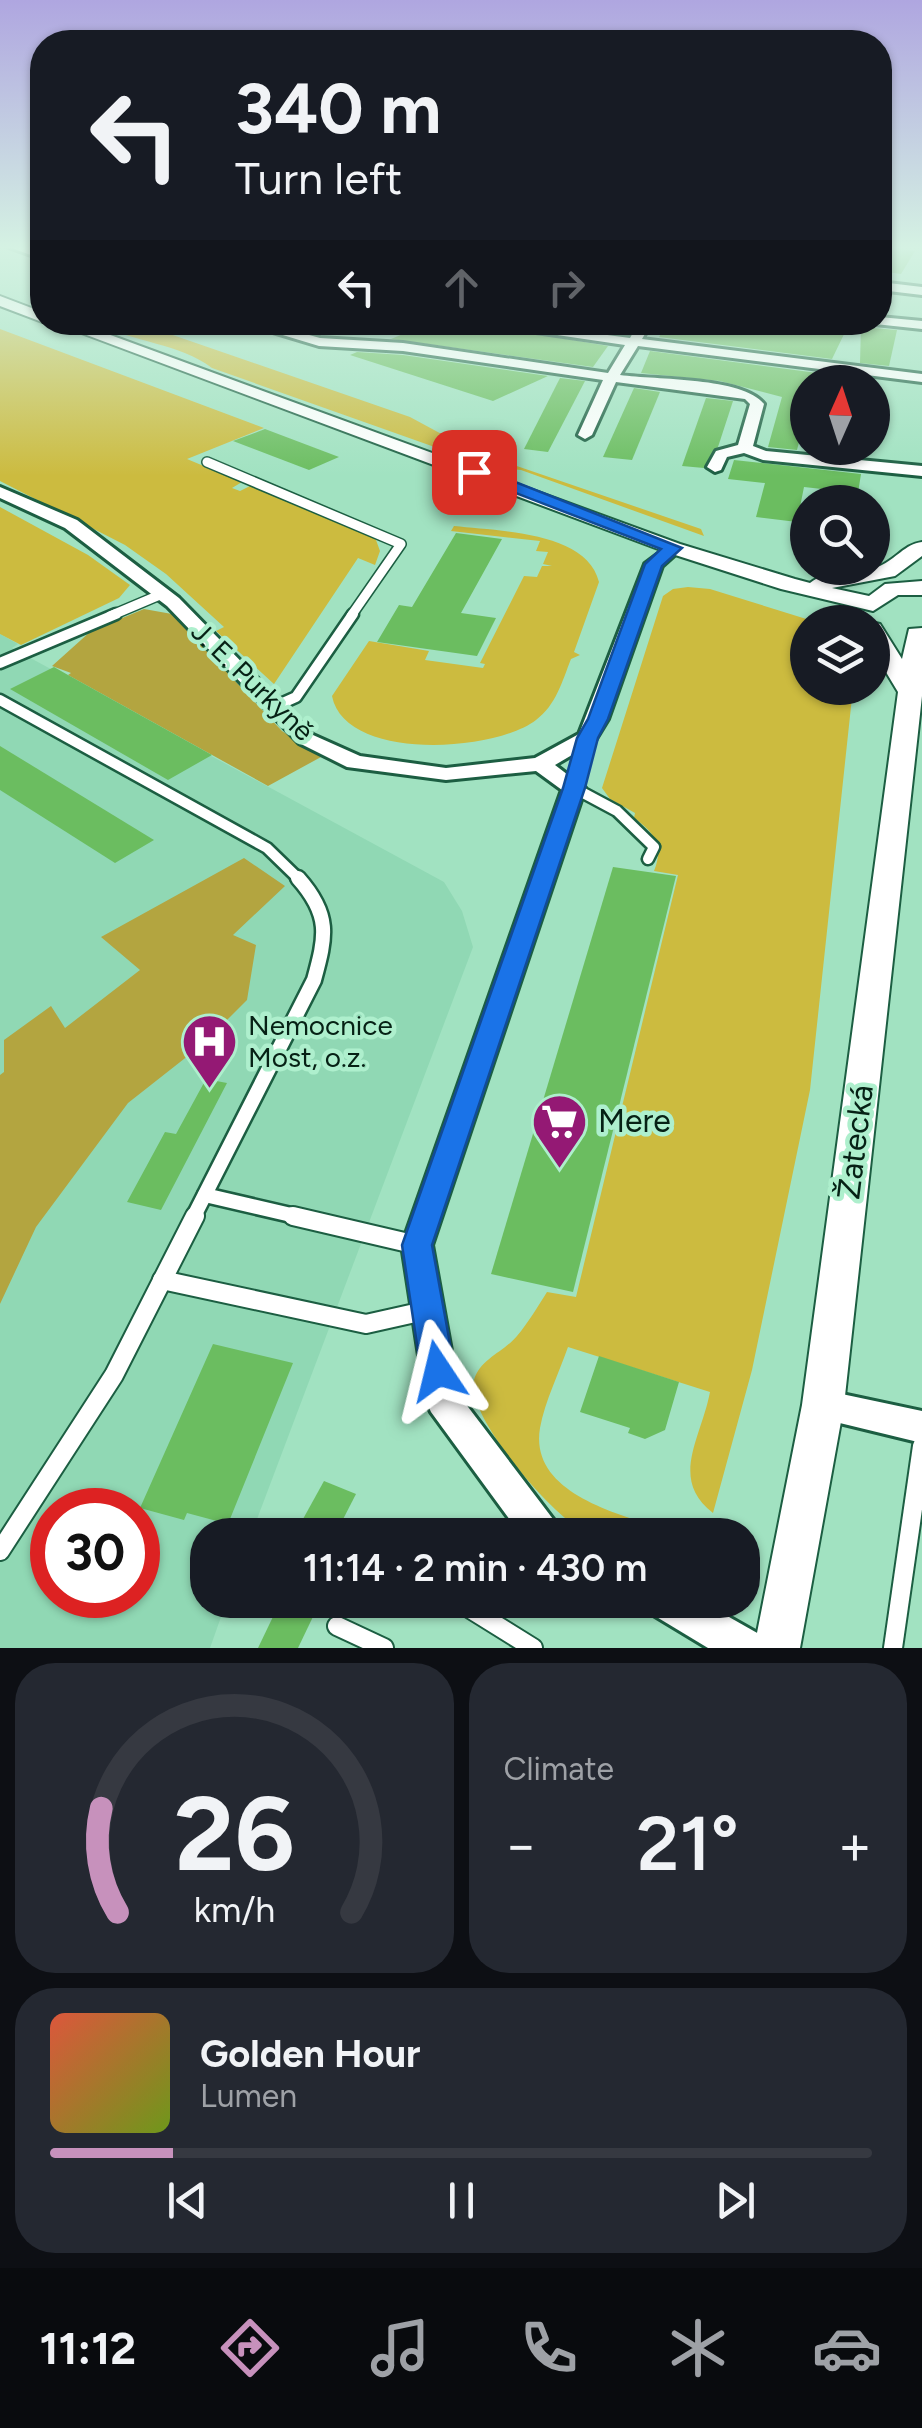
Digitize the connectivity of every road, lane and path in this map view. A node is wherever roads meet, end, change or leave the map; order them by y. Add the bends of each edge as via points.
1 (94, 335) edge
2 (293, 335) edge
3 (568, 335) edge
4 (638, 335) edge
5 (633, 344) junction
6 (612, 377) junction
7 (922, 378) edge
8 (586, 436) dead end
9 (746, 448) junction
10 (207, 462) dead end
11 (715, 467) dead end
12 (922, 471) edge
13 (0, 492) edge
14 (921, 544) edge
15 (674, 548) junction
16 (789, 584) junction
17 (920, 588) edge
18 (162, 594) junction
19 (839, 605) edge
20 (876, 605) edge
21 (890, 625) edge
22 (919, 634) edge
23 (890, 649) edge
24 (0, 664) edge
25 (916, 690) edge
26 (0, 700) edge
27 (276, 706) junction
28 (587, 738) junction
29 (540, 764) junction
30 (574, 788) junction
31 (648, 859) dead end
32 (205, 1195) junction
33 (417, 1245) junction
34 (162, 1280) junction
35 (428, 1310) junction
36 (823, 1405) junction
37 (922, 1427) edge
38 (922, 1446) edge
39 (529, 1518) edge
40 (0, 1551) edge
41 (485, 1618) edge
42 (693, 1618) edge
43 (337, 1626) dead end
44 (384, 1648) edge
45 (533, 1648) edge
46 (745, 1648) edge
47 (776, 1648) edge
48 (893, 1648) edge

1 - 15 street
2 - 6 street
3 - 5 street
4 - 5 street
5 - 6 street
5 - 7 street
6 - 8 street
6 - 9 street via 750,396 756,404
9 - 11 street via 722,454
9 - 12 street
10 - 27 lane via 401,544 296,697
13 - 18 street, J. E. Purkyně via 71,524
14 - 16 street via 887,571
14 - 17 street
15 - 16 street
15 - 28 street via 654,564
16 - 19 street
17 - 20 street via 882,592
18 - 24 lane
18 - 27 street, J. E. Purkyně
21 - 22 street
22 - 25 street, Žatecká
23 - 25 street
25 - 36 street, Žatecká
26 - 32 lane via 267,848 316,901 325,932 314,980
27 - 29 street, J. E. Purkyně via 306,739 354,762 446,774
28 - 29 street, J. E. Purkyně
28 - 30 street
29 - 30 street
30 - 31 lane via 617,810 654,847
30 - 33 street
32 - 33 lane
32 - 34 lane
33 - 35 street
34 - 35 lane via 366,1324
34 - 40 lane via 114,1375
35 - 39 street via 443,1401
36 - 37 street
36 - 47 street, Žatecká
38 - 48 lane
41 - 45 lane
42 - 46 street
43 - 44 lane

